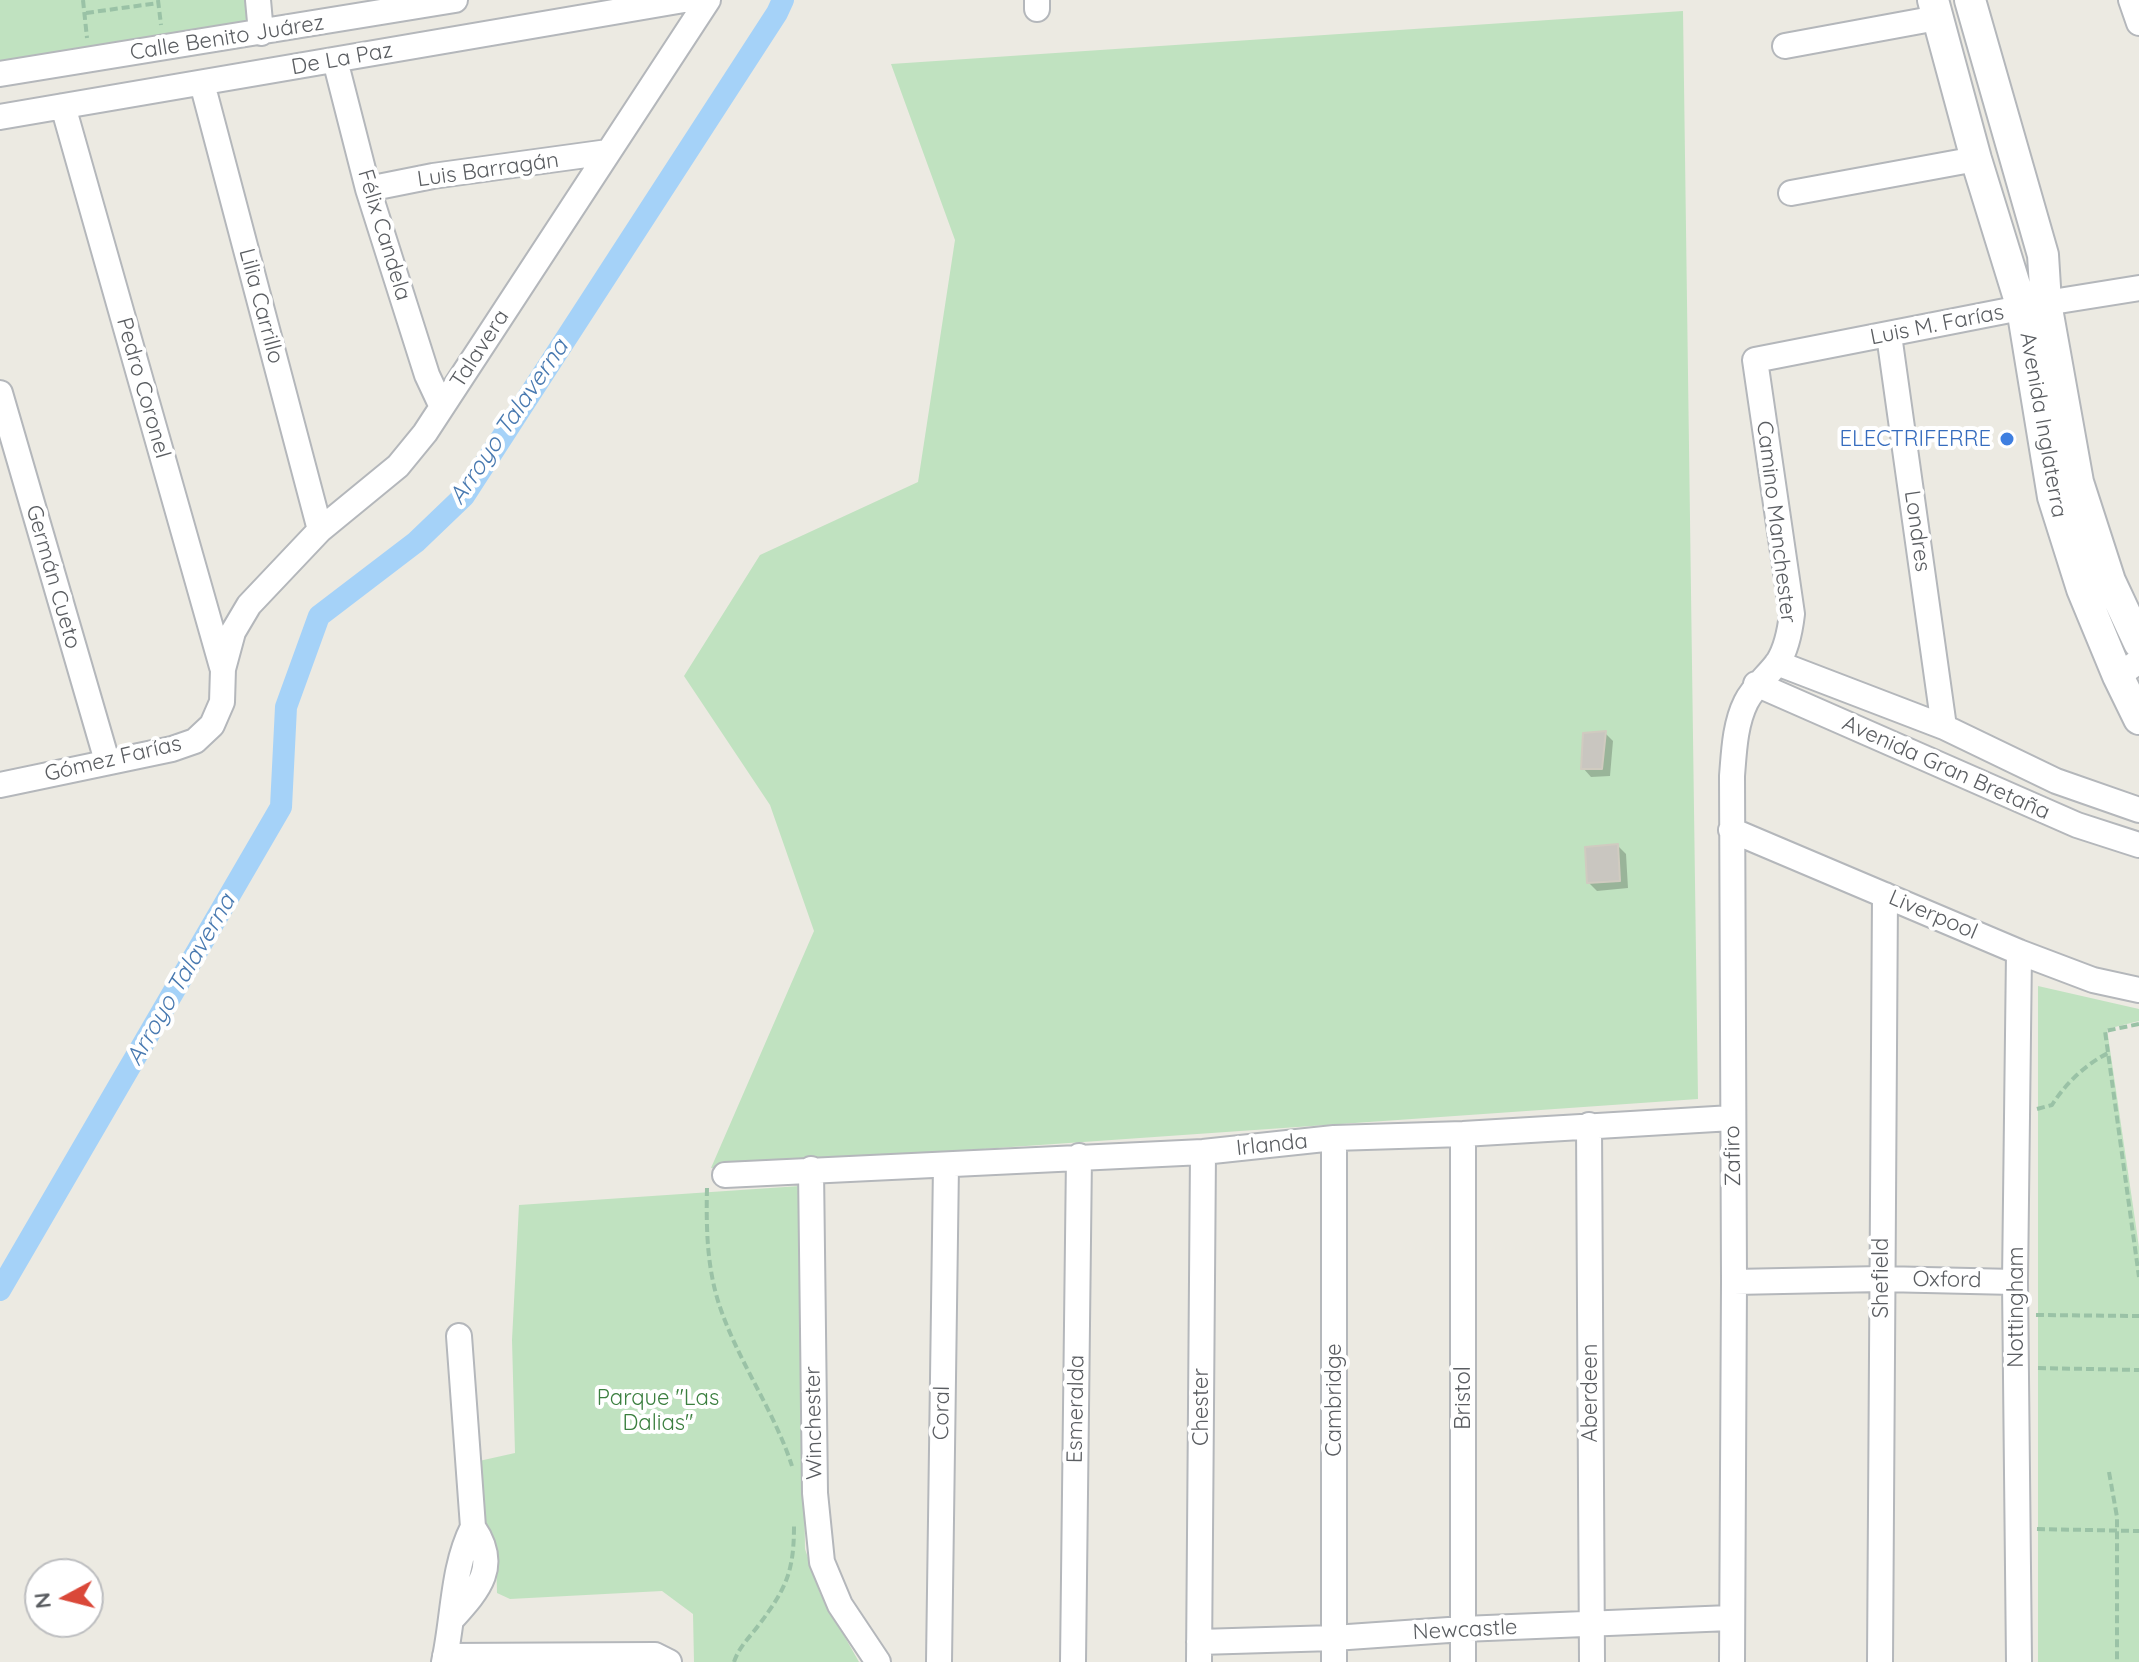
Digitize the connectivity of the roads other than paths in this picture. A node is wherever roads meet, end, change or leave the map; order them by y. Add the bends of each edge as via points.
1 (258, 0) edge
2 (455, 0) edge
3 (684, 0) edge
4 (708, 0) edge
5 (1970, 0) edge
6 (2131, 0) edge
7 (393, 5) edge
8 (1935, 9) edge
9 (2139, 23) edge
10 (261, 33) junction
11 (1785, 46) dead end
12 (335, 60) junction
13 (0, 74) edge
14 (202, 83) junction
15 (63, 106) junction
16 (0, 117) edge
17 (608, 152) junction
18 (1976, 159) junction
19 (368, 189) junction
20 (1791, 193) dead end
21 (2139, 288) edge
22 (2034, 305) junction
23 (1889, 335) junction
24 (1757, 379) joint
25 (0, 393) edge
26 (442, 407) junction
27 (320, 530) junction
28 (2139, 643) edge
29 (1777, 663) junction
30 (223, 669) junction
31 (2128, 669) edge
32 (1756, 684) junction
33 (2139, 719) edge
34 (1944, 727) junction
35 (107, 761) junction
36 (0, 785) edge
37 (2139, 810) edge
38 (1731, 830) junction
39 (2139, 845) edge
40 (1885, 895) junction
41 (2019, 952) junction
42 (2139, 990) edge
43 (1732, 1118) junction
44 (1589, 1125) junction
45 (1463, 1134) junction
46 (1334, 1138) junction
47 (1203, 1152) junction
48 (1079, 1156) junction
49 (946, 1165) junction
50 (811, 1169) junction
51 (725, 1175) road end
52 (1881, 1279) junction
53 (1734, 1282) junction
54 (2015, 1282) junction
55 (459, 1336) dead end
56 (1730, 1618) junction
57 (1591, 1624) junction
58 (1463, 1629) junction
59 (1334, 1650) edge
60 (1199, 1652) edge
61 (444, 1659) edge
62 (662, 1659) edge
63 (878, 1662) edge
64 (939, 1662) edge
65 (1073, 1662) edge
66 (1463, 1662) edge
67 (1592, 1662) edge
68 (1732, 1662) edge
69 (1880, 1662) edge
70 (2019, 1662) edge

1 - 10 street
2 - 7 street, Calle Benito Juárez
3 - 12 street, De La Paz
4 - 17 street, Talavera
5 - 22 street via 2043,255
6 - 9 street
7 - 10 street, Calle Benito Juárez
8 - 11 street
8 - 18 street
10 - 13 street, Calle Benito Juárez
12 - 14 street, De La Paz
12 - 19 street, Félix Candela
14 - 15 street, De La Paz
14 - 27 street, Lilia Carrillo
15 - 16 street, De La Paz
15 - 30 street, Pedro Coronel
17 - 19 street, Luis Barragán
17 - 26 street, Talavera
18 - 20 street
18 - 22 street
19 - 26 street, Félix Candela
21 - 22 street, Luis M. Farías
22 - 23 street, Luis M. Farías
22 - 28 street, Avenida Inglaterra via 2078,482 2110,581
22 - 31 street, Avenida Inglaterra via 2053,497 2082,589
23 - 24 street, Luis M. Farías via 1755,360
23 - 34 street, Londres
24 - 29 street, Camino Manchester via 1792,614
25 - 35 street, Germán Cueto
26 - 27 street, Talavera via 398,466
27 - 30 street, Talavera via 249,605 233,632
29 - 32 street, Zafiro
29 - 34 street, Avenida Gran Bretaña
30 - 35 street, Gómez Farías via 222,702 212,725 195,741
31 - 33 street, Avenida Inglaterra
32 - 38 street, Zafiro via 1735,737
32 - 39 street, Avenida Gran Bretaña via 2077,825
34 - 37 street, Avenida Gran Bretaña via 2056,781
35 - 36 street, Gómez Farías
38 - 40 street, Liverpool
38 - 43 street, Zafiro
40 - 41 street, Liverpool
40 - 52 street, Shefield
41 - 42 street, Liverpool via 2093,980
41 - 54 street, Nottingham
43 - 44 street, Irlanda
43 - 53 street, Zafiro
44 - 45 street, Irlanda
44 - 57 street, Aberdeen
45 - 46 street, Irlanda
45 - 58 street, Bristol
46 - 47 street, Irlanda
46 - 59 street, Cambridge
47 - 48 street, Irlanda
47 - 60 street, Chester
48 - 49 street, Irlanda
48 - 65 street, Esmeralda
49 - 50 street, Irlanda
49 - 64 street, Coral
50 - 51 street, Irlanda
50 - 63 street, Winchester via 815,1493 822,1562 840,1605
52 - 53 street, Oxford
52 - 54 street, Oxford
52 - 69 street, Shefield
53 - 56 street, Zafiro
54 - 70 street, Nottingham
55 - 61 street via 473,1527 461,1550
56 - 57 street, Newcastle
56 - 68 street, Zafiro
57 - 58 street, Newcastle
57 - 67 street, Aberdeen
58 - 59 street, Newcastle
58 - 66 street, Bristol
59 - 60 street, Newcastle
61 - 62 street

